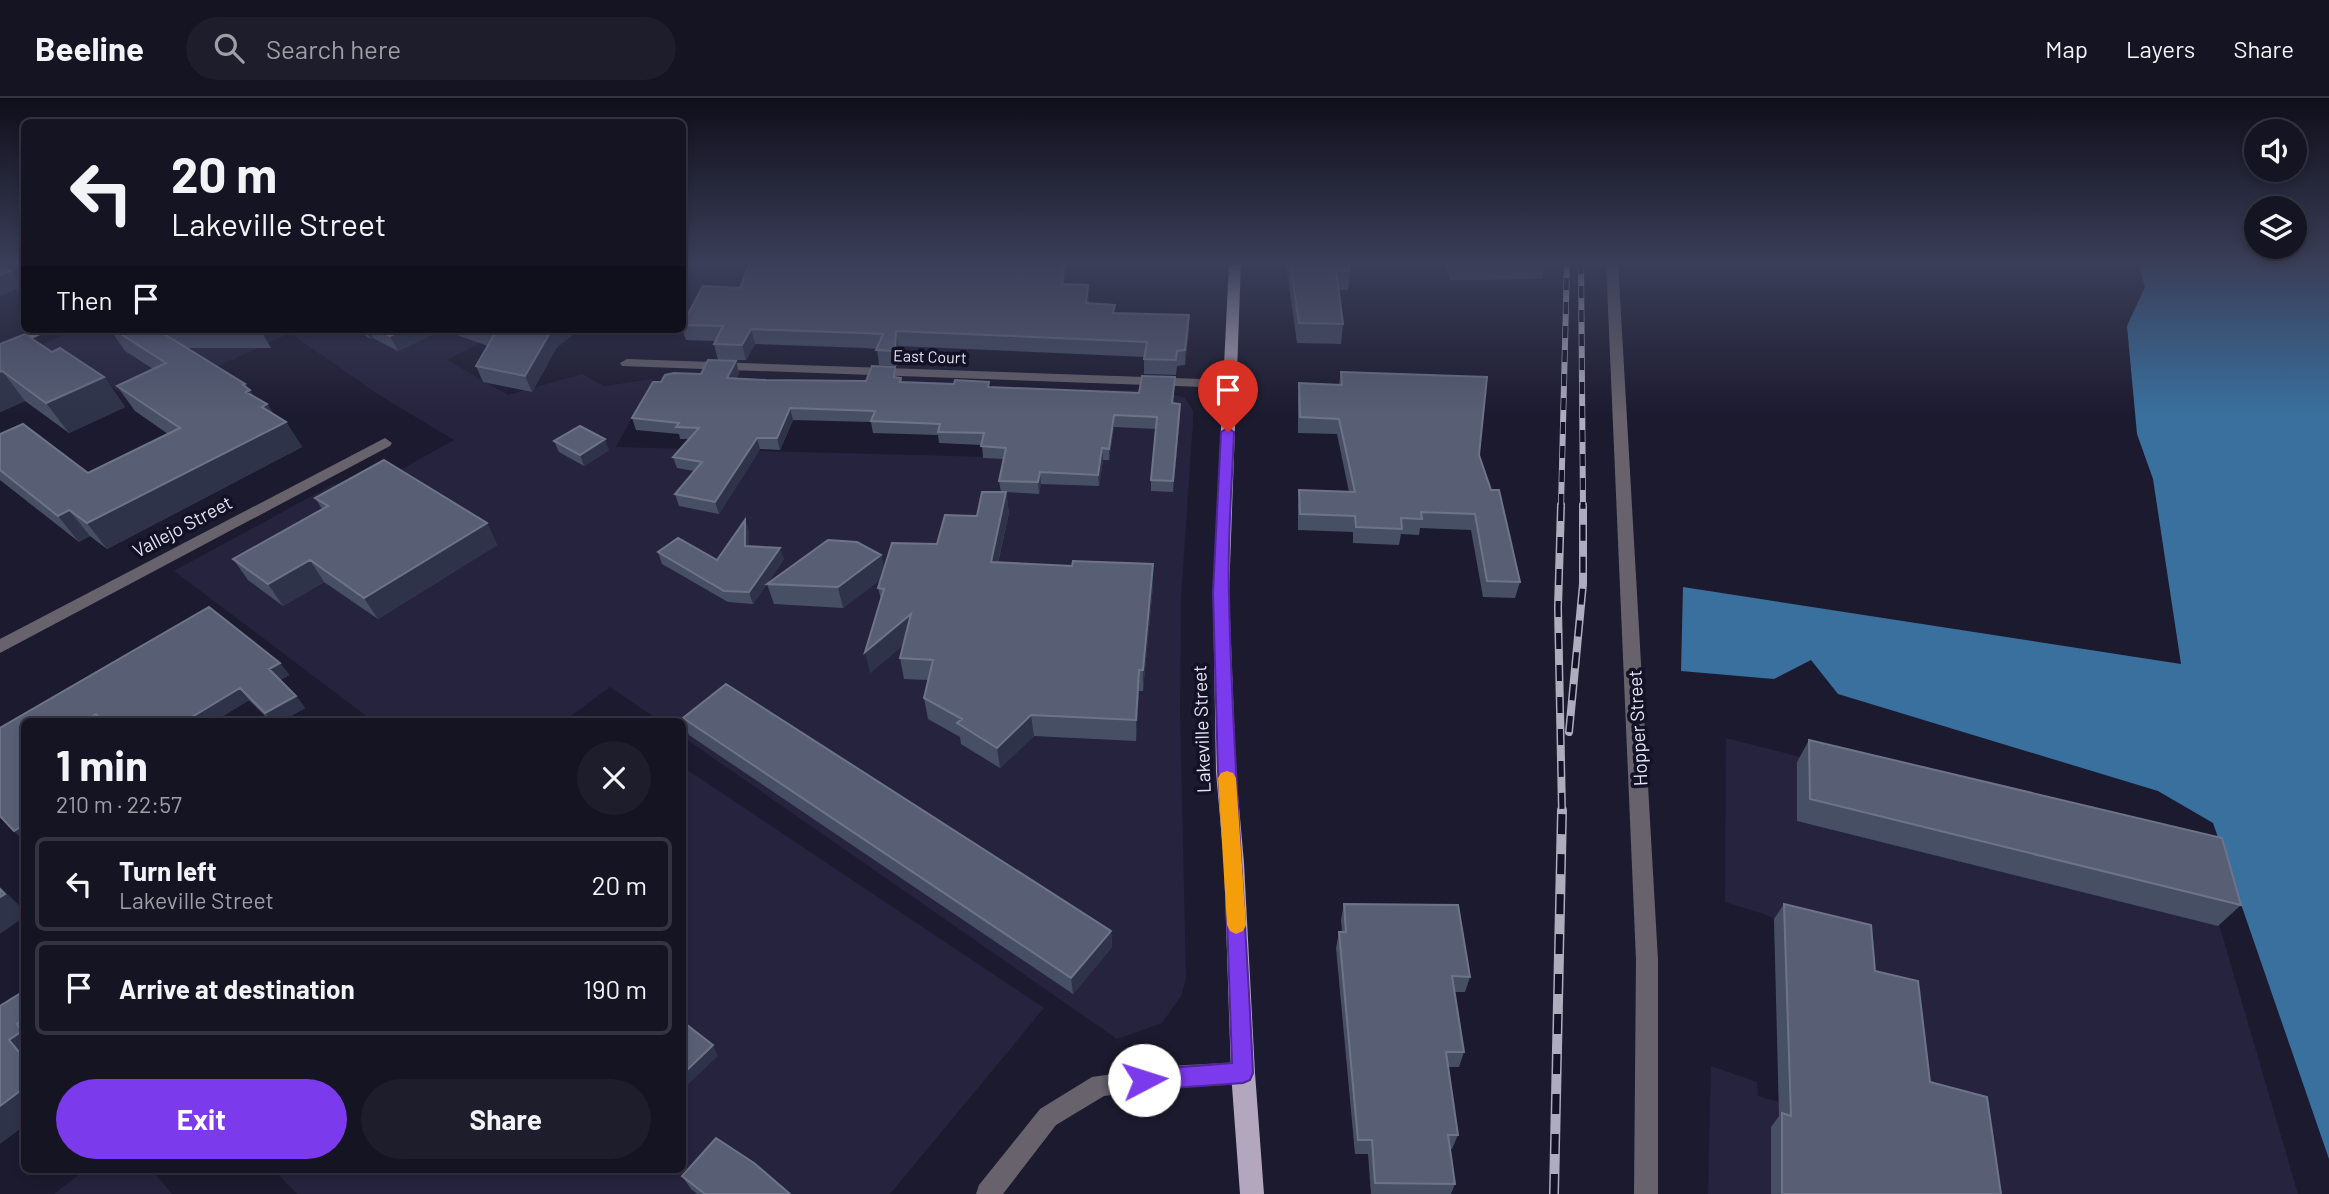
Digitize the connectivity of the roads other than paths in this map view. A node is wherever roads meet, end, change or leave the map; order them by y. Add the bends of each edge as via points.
1 (1233, 313) edge
2 (1615, 313) edge
3 (38, 333) edge
4 (0, 349) edge
5 (627, 363) dead end
6 (1231, 384) junction
7 (384, 443) dead end
8 (0, 647) edge
9 (1243, 1073) junction
10 (988, 1194) edge
11 (1252, 1194) edge
12 (1646, 1194) edge

1 - 6 main road, Lakeville Street
2 - 12 street, Hopper Street via 1647,960
3 - 4 main road
5 - 6 street, East Court
6 - 9 main road, Lakeville Street via 1221,593
7 - 8 street, Vallejo Street
9 - 10 street via 1100,1085 1048,1117
9 - 11 main road, Lakeville Street

